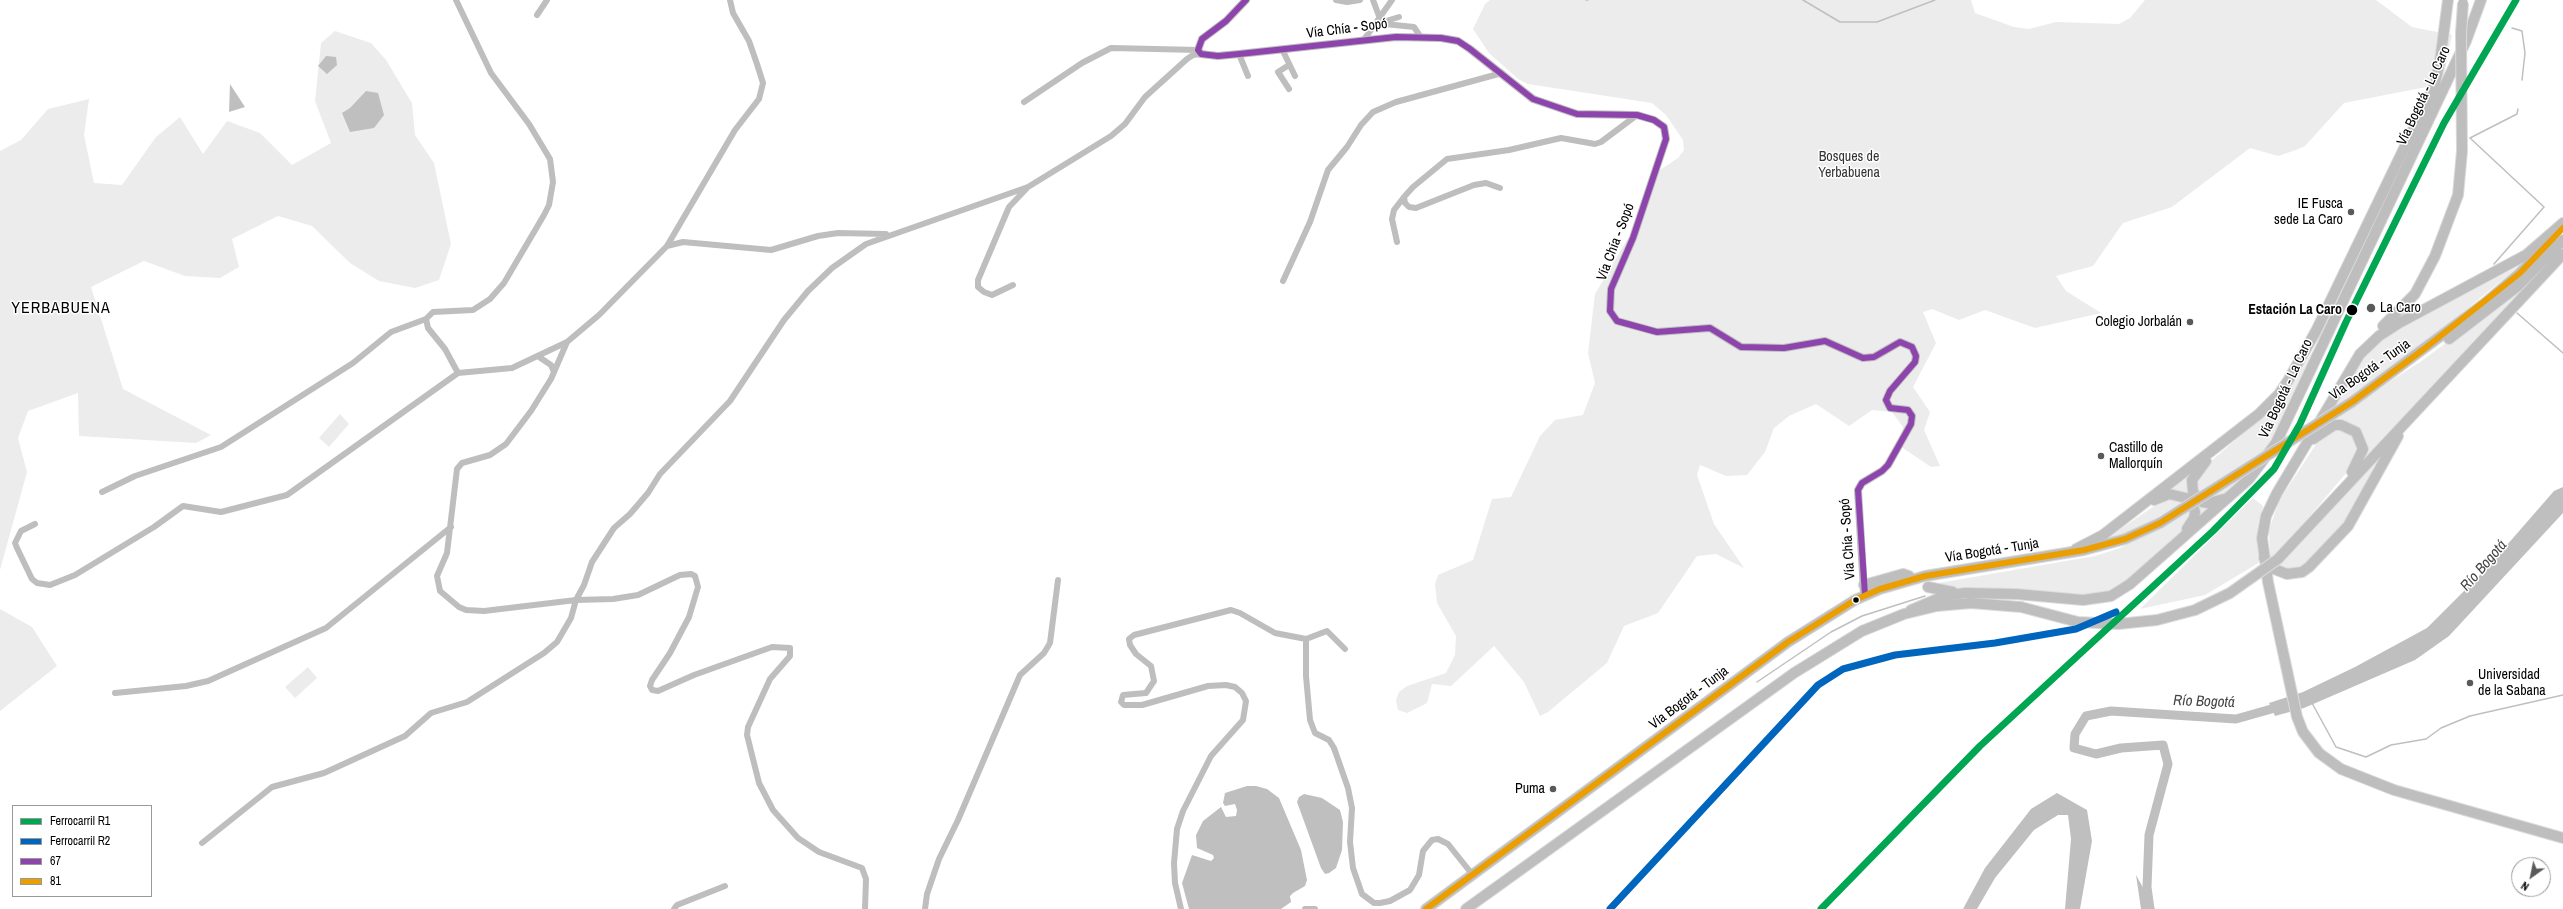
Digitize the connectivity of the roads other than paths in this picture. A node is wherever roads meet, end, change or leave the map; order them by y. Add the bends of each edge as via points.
1 (456, 0) edge
2 (547, 0) edge
3 (730, 0) edge
4 (1246, 0) edge
5 (1336, 0) edge
6 (1360, 0) edge
7 (1373, 0) edge
8 (1392, 0) edge
9 (2448, 0) edge
10 (2481, 0) edge
11 (2463, 2) edge
12 (537, 15) dead end
13 (1379, 16) junction
14 (1399, 17) dead end
15 (1420, 36) junction
16 (1363, 41) junction
17 (1282, 49) junction
18 (1200, 52) junction
19 (1239, 54) junction
20 (1289, 64) junction
21 (1502, 73) junction
22 (1248, 76) dead end
23 (1295, 76) dead end
24 (1288, 89) dead end
25 (1024, 102) dead end
26 (1637, 115) junction
27 (1028, 187) junction
28 (1500, 188) dead end
29 (1404, 197) junction
30 (2563, 223) edge
31 (2563, 228) edge
32 (891, 234) junction
33 (2563, 240) edge
34 (1397, 242) dead end
35 (667, 246) junction
36 (2563, 254) edge
37 (1283, 281) dead end
38 (1012, 285) dead end
39 (426, 319) junction
40 (568, 342) junction
41 (2360, 354) junction
42 (539, 357) junction
43 (554, 372) junction
44 (458, 373) junction
45 (2432, 395) junction
46 (2352, 402) junction
47 (2308, 443) junction
48 (2215, 448) junction
49 (2342, 489) junction
50 (2237, 490) junction
51 (102, 492) dead end
52 (2135, 510) junction
53 (35, 524) dead end
54 (451, 528) junction
55 (2069, 553) junction
56 (2264, 558) junction
57 (2153, 563) junction
58 (1909, 576) dead end
59 (1058, 580) dead end
60 (1928, 587) dead end
61 (1864, 590) junction
62 (1972, 593) junction
63 (576, 600) junction
64 (1889, 620) junction
65 (1306, 639) junction
66 (1345, 649) dead end
67 (115, 693) dead end
68 (2563, 838) edge
69 (202, 843) dead end
70 (1472, 874) junction
71 (725, 886) dead end
72 (674, 909) edge
73 (865, 909) edge
74 (925, 909) edge
75 (1181, 909) edge
76 (1305, 909) edge
77 (1315, 909) edge
78 (1426, 909) edge
79 (1466, 909) edge

1 - 39 street via 491,74 529,124 550,159 553,182 549,205 544,216 504,283 490,299 473,310 433,312
2 - 12 street
3 - 35 street via 733,13 749,41 763,83 762,91 735,130
4 - 18 street via 1226,21 1202,39
5 - 6 street
7 - 13 street
8 - 13 street
9 - 48 main road, Vía Bogotá - La Caro via 2435,84 2307,349 2270,404
10 - 50 main road, Vía Bogotá - La Caro via 2466,41 2276,444 2259,468
11 - 41 main road, bridge via 2462,151 2458,195 2426,274 2415,294 2379,330
13 - 16 street
14 - 15 street via 1386,21 1385,24 1414,28
15 - 16 street, Vía Chía - Sopó
15 - 21 street, Vía Chía - Sopó via 1458,41
16 - 17 street, Vía Chía - Sopó
17 - 19 street, Vía Chía - Sopó
17 - 20 street
18 - 19 street, Vía Chía - Sopó via 1218,56
18 - 25 street via 1111,48 1082,63
18 - 27 street via 1187,59 1156,87 1126,124 1111,136
19 - 22 street
20 - 23 street
20 - 24 street via 1278,72
21 - 26 street, Vía Chía - Sopó via 1533,99 1564,111 1590,116
21 - 37 street via 1396,102 1373,112 1360,125 1347,147 1328,170 1310,222
26 - 29 street via 1595,144 1561,138 1509,150 1454,156 1438,165
26 - 61 street, Vía Chía - Sopó via 1654,120 1664,127 1666,139 1633,238 1613,282 1610,303 1615,319 1657,332 1710,328 1741,347 1784,348 1825,341 1862,358 1874,356 1900,342 1908,344 1914,350 1915,362 1890,391 1886,400 1890,408 1908,410 1912,416 1911,424 1888,465 1882,472 1862,483 1858,490
27 - 32 street
27 - 38 street via 1009,207 978,280 978,287 992,295
28 - 29 street via 1486,183 1474,185 1416,208 1405,203
29 - 34 street via 1394,210 1392,219
30 - 41 main road via 2526,255 2399,323 2379,336
31 - 46 main road, Vía Bogotá - Tunja via 2534,260 2497,293
32 - 35 street via 838,233 818,236 771,250 682,242
32 - 63 street via 866,244 851,254 808,291 784,320 730,401 660,474 648,493 614,528 592,562
33 - 46 main road via 2506,297 2416,362
35 - 40 street via 599,315
36 - 45 main road
39 - 44 street via 428,328 445,349
39 - 51 street via 391,332 353,363 221,448 134,476
40 - 42 street
40 - 43 street
41 - 47 main road
42 - 43 street via 551,365
42 - 44 street via 512,368
43 - 54 street via 531,411 506,444 490,455 462,463 457,469
44 - 53 street via 287,495 221,512 183,506 154,527 75,575 50,584 37,583 32,579 17,548 16,543 21,531
45 - 49 main road
45 - 56 main road via 2391,446 2348,526 2317,560 2302,572 2287,574 2274,569
46 - 55 main road, Vía Bogotá - Tunja, bridge via 2160,523 2125,539
47 - 49 main road via 2334,426 2349,427 2360,436 2362,455
47 - 56 main road via 2270,507 2263,528
48 - 50 main road via 2195,474 2193,492 2202,502 2208,503 2221,500
48 - 52 main road, Vía Bogotá - La Caro
49 - 64 main road, bridge via 2278,559 2230,593 2195,610 2157,620 2118,624 2078,622 2021,607 1988,603 1954,604 1921,610
50 - 57 main road, Vía Bogotá - La Caro
52 - 55 main road, Vía Bogotá - La Caro via 2103,535
52 - 57 main road via 2170,494 2186,498 2193,506 2194,518 2191,525
54 - 63 street via 447,553 437,576 437,584 443,595 459,607 484,611
54 - 67 street via 326,628 208,681 186,686
55 - 61 main road, Vía Bogotá - Tunja via 1925,576
56 - 68 main road via 2297,717 2303,732 2319,753 2347,772 2418,798
57 - 62 main road, Vía Bogotá - La Caro via 2119,592 2094,600
58 - 61 main road via 1903,574
59 - 74 street via 1050,643 1044,653 1020,676 939,859 927,894
60 - 62 main road via 1942,591
61 - 70 main road, Vía Bogotá - Tunja via 1788,642
62 - 64 main road, Vía Bogotá - La Caro via 1940,598
63 - 69 street via 571,618 557,642 544,653 467,702 431,713 405,736 324,773 272,787
63 - 73 street via 638,595 680,574 695,576 698,587 689,617 652,680 650,686 654,692 772,647 790,648 790,656 770,679 748,727 747,735 759,783 773,810 798,838 819,852 862,868 866,879
64 - 79 main road via 1862,631 1794,673
65 - 66 street via 1327,631
65 - 70 street via 1310,720 1314,732 1328,740 1334,748 1348,788 1352,808 1350,842 1353,868 1362,894 1374,903 1380,903 1390,901 1410,890 1419,875 1423,852 1432,840 1438,839 1448,844
65 - 75 street via 1275,633 1231,610 1134,635 1129,639 1130,646 1136,654 1151,666 1154,681 1146,693 1123,695 1121,702 1124,705 1142,705 1192,689 1226,685 1242,693 1246,701 1243,720 1211,756 1183,811 1177,829 1175,883
70 - 78 main road, Vía Bogotá - Tunja
71 - 72 street via 677,905
76 - 77 street

